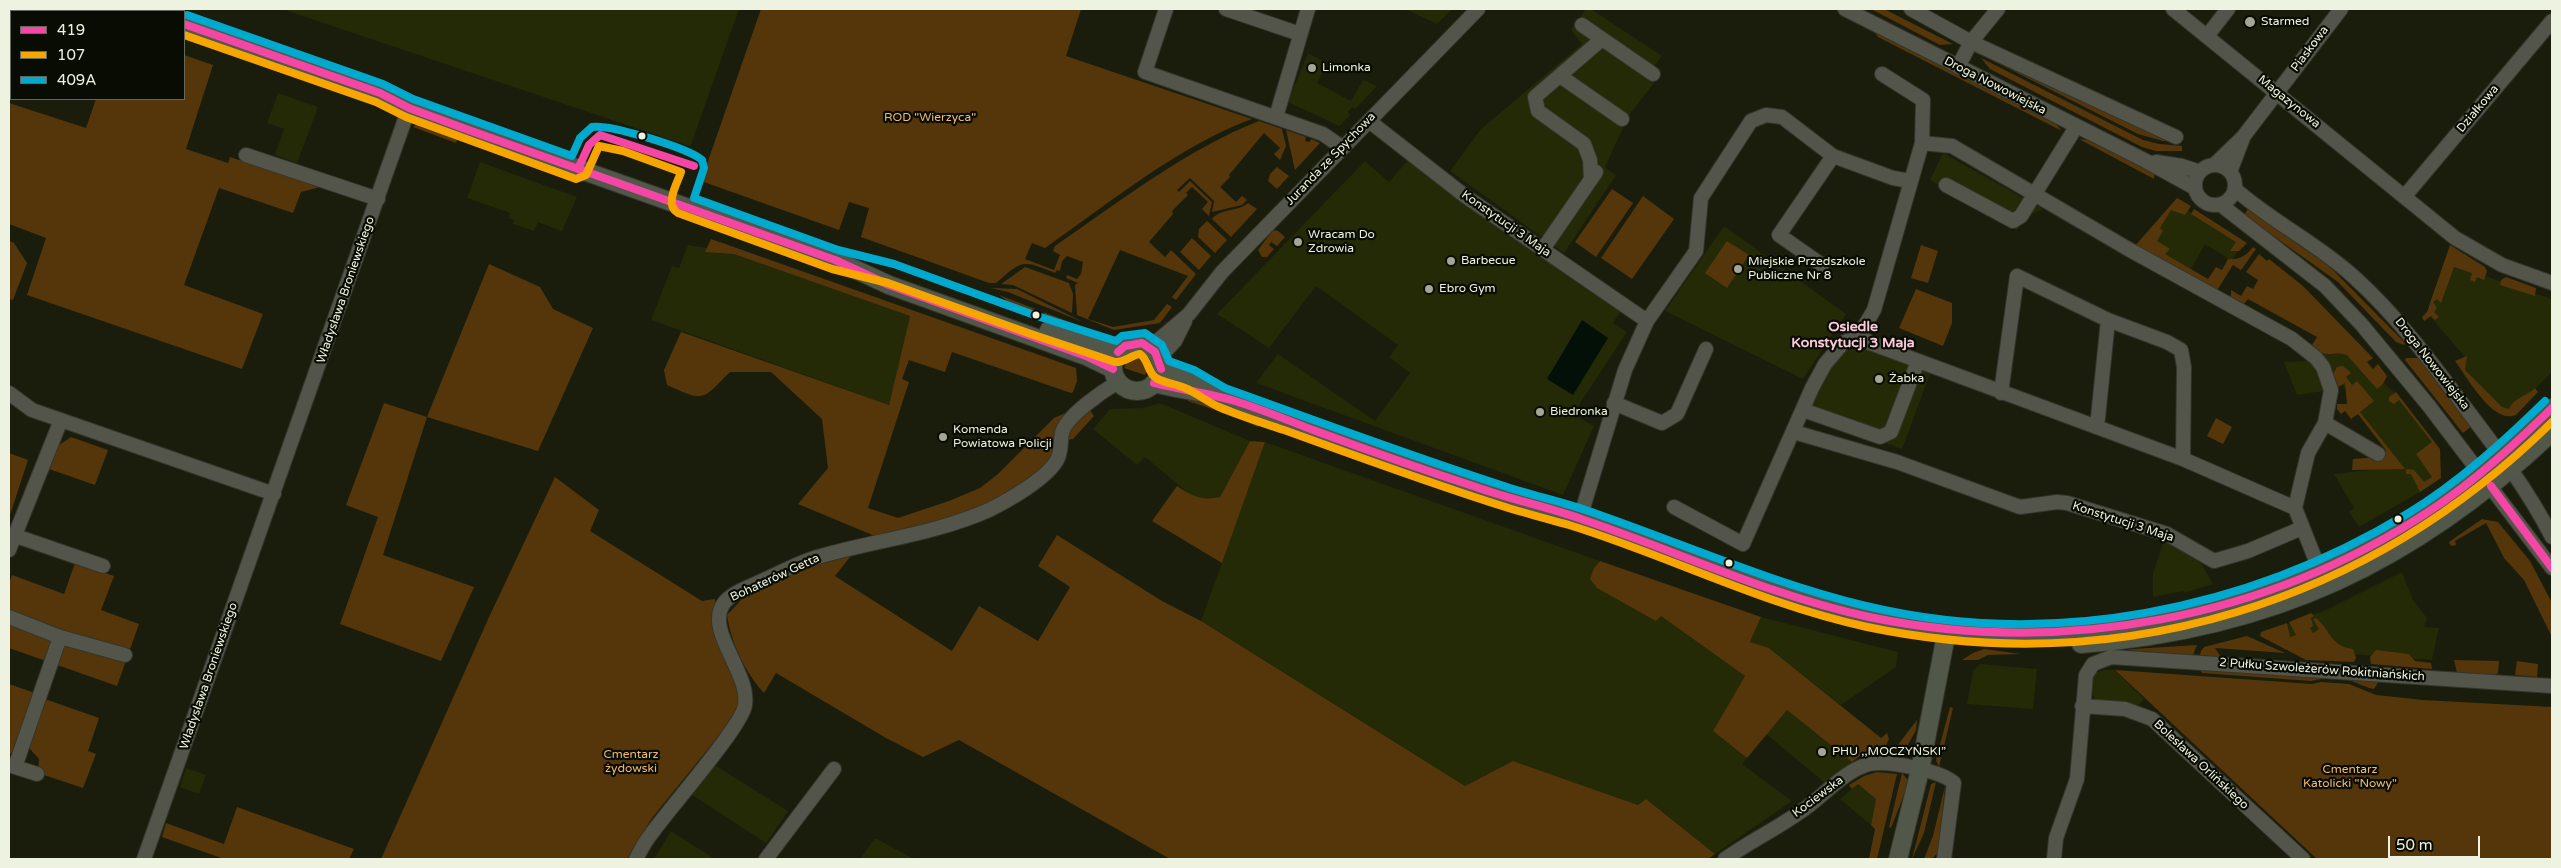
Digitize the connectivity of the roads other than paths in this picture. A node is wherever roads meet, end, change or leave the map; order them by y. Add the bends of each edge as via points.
1 (70, 9) edge
2 (76, 9) edge
3 (1166, 9) edge
4 (1226, 9) edge
5 (1308, 9) edge
6 (1845, 9) edge
7 (1911, 9) edge
8 (1998, 9) edge
9 (2173, 9) edge
10 (2228, 9) edge
11 (2341, 9) edge
12 (1471, 11) edge
13 (2552, 21) edge
14 (185, 24) edge
15 (1582, 25) dead end
16 (1300, 34) junction
17 (185, 36) edge
18 (2207, 36) junction
19 (1602, 39) junction
20 (1971, 42) junction
21 (1958, 67) junction
22 (1653, 74) dead end
23 (1882, 74) dead end
24 (1560, 76) junction
25 (2278, 92) junction
26 (409, 108) junction
27 (1276, 117) junction
28 (1622, 119) dead end
29 (1369, 121) junction
30 (2076, 127) junction
31 (2176, 137) dead end
32 (2243, 137) junction
33 (1922, 143) junction
34 (1342, 148) junction
35 (246, 155) dead end
36 (1833, 156) junction
37 (2146, 160) junction
38 (2214, 165) junction
39 (1600, 167) dead end
40 (2200, 172) junction
41 (2230, 172) junction
42 (1591, 179) junction
43 (1910, 181) junction
44 (1946, 185) dead end
45 (2195, 188) junction
46 (2235, 189) junction
47 (2033, 194) junction
48 (2404, 197) junction
49 (378, 199) junction
50 (2221, 205) junction
51 (1543, 249) junction
52 (1822, 265) dead end
53 (2552, 284) edge
54 (2108, 320) junction
55 (1647, 321) junction
56 (1859, 335) junction
57 (1706, 349) dead end
58 (1918, 361) junction
59 (1156, 364) junction
60 (1116, 368) junction
61 (9, 393) edge
62 (2001, 393) junction
63 (1614, 403) junction
64 (2552, 408) edge
65 (1803, 410) junction
66 (61, 420) junction
67 (2325, 423) junction
68 (2098, 428) junction
69 (1794, 432) junction
70 (2552, 432) edge
71 (2378, 454) dead end
72 (2502, 456) junction
73 (2183, 459) junction
74 (2511, 471) junction
75 (2486, 480) junction
76 (274, 494) junction
77 (1502, 496) junction
78 (1674, 507) dead end
79 (2295, 508) junction
80 (1580, 518) junction
81 (2302, 528) junction
82 (13, 535) junction
83 (2552, 538) edge
84 (9, 550) edge
85 (103, 566) dead end
86 (2552, 568) edge
87 (2320, 572) junction
88 (9, 617) edge
89 (1946, 635) junction
90 (60, 637) junction
91 (125, 655) dead end
92 (2552, 686) edge
93 (2082, 706) junction
94 (12, 766) edge
95 (834, 769) dead end
96 (1920, 770) junction
97 (37, 774) dead end
98 (144, 859) edge
99 (636, 859) edge
100 (766, 859) edge
101 (1725, 859) edge
102 (1898, 859) edge
103 (1944, 859) edge
104 (2054, 859) edge
105 (2303, 859) edge

1 - 2 street
3 - 27 street via 1145,72
4 - 16 street
5 - 16 street
6 - 21 street, Droga Nowowiejska
7 - 20 street
8 - 20 street
9 - 18 street, Magazynowa
10 - 18 street
11 - 25 street, Piaskowa
12 - 29 street, Juranda ze Spychowa
13 - 48 street, Działkowa
14 - 26 main road via 380,93
15 - 19 street
16 - 27 street
17 - 26 main road via 377,103
18 - 25 street, Magazynowa
19 - 22 street
19 - 24 street
20 - 21 street
20 - 31 street
21 - 30 street, Droga Nowowiejska
23 - 33 street via 1923,100
24 - 28 street
24 - 42 street via 1535,97 1538,110 1584,144 1590,160
25 - 32 street, Piaskowa
25 - 48 street, Magazynowa
26 - 49 street, Władysława Broniewskiego
26 - 60 main road via 835,260 889,285
27 - 34 street via 1329,137
29 - 34 street, Juranda ze Spychowa
29 - 51 street, Konstytucji 3 Maja via 1465,196
30 - 37 street, Droga Nowowiejska
30 - 47 street
32 - 38 street, Piaskowa
32 - 41 street, Piaskowa
33 - 43 street
33 - 47 street via 1952,146
34 - 59 street, Juranda ze Spychowa via 1222,272
35 - 49 street
36 - 43 street
36 - 52 street via 1779,235
36 - 55 street via 1782,117 1766,115 1751,121 1701,198 1696,251
37 - 40 street, Droga Nowowiejska
37 - 45 street, Droga Nowowiejska
38 - 40 street
38 - 41 street via 2223,166
39 - 42 street
40 - 45 street
41 - 46 street via 2235,180
42 - 51 street
43 - 56 street via 1874,310
44 - 47 street via 2014,221 2021,216
45 - 50 street via 2207,204
46 - 50 street
46 - 72 street, Droga Nowowiejska via 2353,276 2394,316
47 - 67 street via 2309,350 2323,367 2331,390
48 - 53 street, Magazynowa via 2463,242 2502,265
49 - 76 street, Władysława Broniewskiego
50 - 75 street via 2325,286 2392,360
51 - 55 street, Konstytucji 3 Maja
54 - 62 street via 2017,276
54 - 68 street
54 - 73 street via 2181,350 2184,367
55 - 63 street
56 - 58 street via 1870,343
56 - 65 street via 1842,343 1825,364
57 - 63 street via 1676,414 1662,423
58 - 62 street
58 - 65 street via 1891,432 1880,437
59 - 60 main road via 1133,343
59 - 60 main road via 1140,391 1132,390
59 - 77 main road via 1221,397
60 - 99 street, Bohaterów Getta via 1073,415 1062,432 1059,456 1038,480 989,509 917,534 818,557 725,600 719,610 718,623 742,679 745,706 729,734 661,821
61 - 66 street via 24,405
62 - 68 street
63 - 80 street
64 - 72 main road
65 - 69 street
66 - 76 street
66 - 82 street
67 - 71 street
67 - 79 street via 2308,453
68 - 73 street
69 - 78 street via 1743,544
69 - 81 street, Konstytucji 3 Maja via 1897,462 2020,507 2067,503 2158,531 2214,561 2248,551
70 - 74 main road
72 - 74 street, Droga Nowowiejska
72 - 75 main road
73 - 79 street
74 - 75 main road
74 - 83 street, Droga Nowowiejska via 2530,496
75 - 86 street
75 - 87 main road
75 - 89 main road via 2432,529 2375,563 2335,583 2243,617 2163,635 2071,645 2028,646
76 - 98 street, Władysława Broniewskiego
77 - 80 main road
77 - 89 main road via 1564,524 1810,612 1895,634
79 - 81 street
80 - 89 main road via 1812,602
81 - 87 street
82 - 84 street
82 - 85 street
87 - 89 main road via 2231,605 2142,624 2057,634
88 - 90 street
89 - 96 main road
90 - 91 street
90 - 94 street
92 - 93 street, 2 Pułku Szwoleżerów Rokitniańskich via 2111,657 2093,664 2086,676
93 - 104 street via 2077,779 2056,838
93 - 105 street, Bolesława Orlińskiego via 2126,709 2152,719
94 - 97 street
95 - 100 street
96 - 101 street, Kociewska via 1887,763 1869,764
96 - 102 main road
96 - 103 street, Kociewska via 1948,777 1954,783

